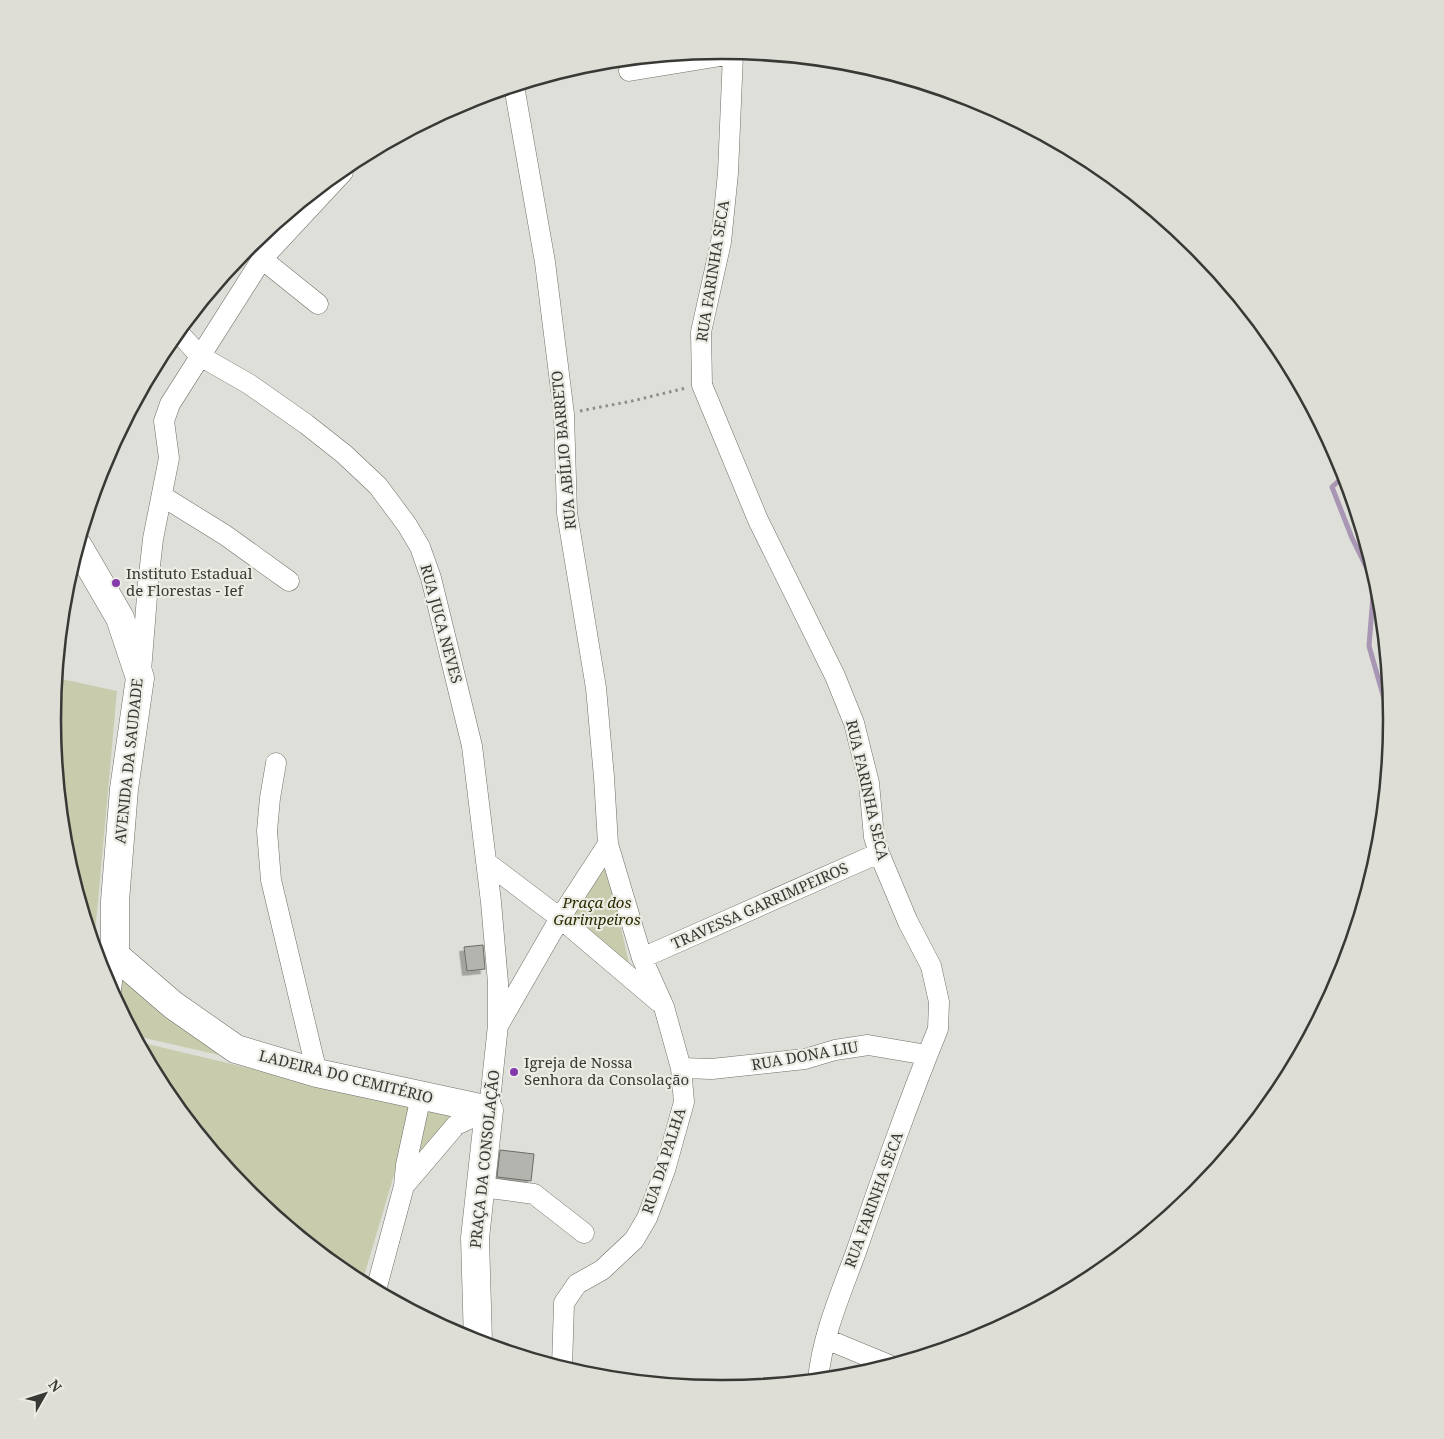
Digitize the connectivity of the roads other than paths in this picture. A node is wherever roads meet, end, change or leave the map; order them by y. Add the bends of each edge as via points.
1 (734, 59) edge
2 (695, 60) edge
3 (628, 71) dead end
4 (515, 92) edge
5 (325, 192) edge
6 (262, 259) junction
7 (318, 304) dead end
8 (183, 338) edge
9 (200, 356) junction
10 (162, 496) junction
11 (83, 554) edge
12 (289, 581) dead end
13 (140, 678) junction
14 (276, 763) dead end
15 (608, 844) junction
16 (879, 853) junction
17 (486, 862) junction
18 (560, 918) junction
19 (115, 955) junction
20 (642, 958) junction
21 (113, 974) edge
22 (664, 1007) junction
23 (498, 1025) junction
24 (928, 1054) junction
25 (682, 1068) junction
26 (317, 1073) junction
27 (421, 1096) junction
28 (489, 1110) junction
29 (404, 1186) junction
30 (482, 1187) junction
31 (584, 1234) dead end
32 (378, 1283) edge
33 (478, 1333) edge
34 (826, 1338) junction
35 (562, 1361) edge
36 (880, 1361) edge
37 (818, 1373) edge

1 - 16 street, RUA FARINHA SECA via 721,242 701,332 702,385 758,520 835,676 854,723 869,783 874,837
2 - 3 street
4 - 15 street, RUA ABÍLIO BARRETO via 545,262 564,414 567,513 596,688
5 - 6 street
6 - 7 street
6 - 9 street
8 - 9 street, RUA JUCA NEVES
9 - 10 street via 170,404 164,421 169,458
9 - 17 street, RUA JUCA NEVES via 260,391 344,454 378,486 420,547 431,578 472,746
10 - 12 street via 225,535
10 - 13 street via 153,539
11 - 13 street, AVENIDA DA SAUDADE via 120,618
13 - 19 street, AVENIDA DA SAUDADE via 124,789 115,901
14 - 26 street via 267,831 270,880
15 - 18 street
15 - 20 street, RUA ABÍLIO BARRETO
16 - 20 street, TRAVESSA GARRIMPEIROS
16 - 24 street, RUA FARINHA SECA via 931,966 938,1002 938,1029
17 - 18 street
17 - 23 street, RUA JUCA NEVES via 498,983
18 - 22 street
18 - 23 street
19 - 21 street, AVENIDA DA SAUDADE
19 - 26 street, LADEIRA DO CEMITÉRIO via 173,1005 236,1049
20 - 22 street, RUA DA PALHA
22 - 25 street, RUA DA PALHA
23 - 28 street, PRAÇA DA CONSOLAÇÃO
24 - 25 street, RUA DONA LIU via 868,1045 796,1060 712,1069
24 - 34 street, RUA FARINHA SECA
25 - 35 street, RUA DA PALHA via 684,1102 665,1170 647,1218 634,1240 602,1270 577,1284 564,1303
26 - 27 street, LADEIRA DO CEMITÉRIO
27 - 28 street, LADEIRA DO CEMITÉRIO
27 - 29 street
28 - 29 street via 456,1125
28 - 30 street, PRAÇA DA CONSOLAÇÃO
29 - 32 street
30 - 31 street via 534,1194
30 - 33 street, PRAÇA DA CONSOLAÇÃO via 475,1238
34 - 36 street
34 - 37 street, RUA FARINHA SECA

